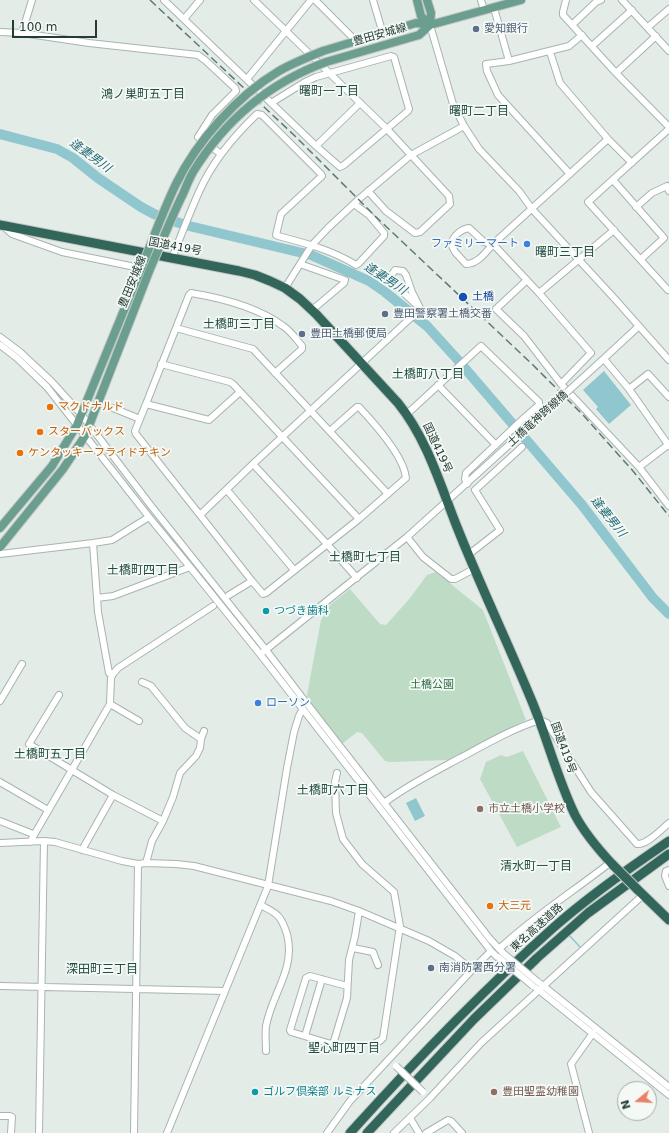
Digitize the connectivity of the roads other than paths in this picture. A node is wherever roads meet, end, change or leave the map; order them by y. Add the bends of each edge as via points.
1 (32, 0) edge
2 (164, 0) edge
3 (200, 0) edge
4 (254, 0) edge
5 (311, 0) edge
6 (315, 0) edge
7 (373, 0) edge
8 (417, 0) edge
9 (428, 0) edge
10 (481, 0) edge
11 (521, 0) edge
12 (566, 0) edge
13 (601, 0) edge
14 (622, 0) edge
15 (494, 8) junction
16 (669, 9) edge
17 (484, 10) junction
18 (632, 10) junction
19 (184, 19) junction
20 (573, 24) junction
21 (430, 25) junction
22 (648, 27) junction
23 (285, 31) junction
24 (0, 32) edge
25 (22, 33) junction
26 (383, 34) junction
27 (582, 35) junction
28 (656, 36) junction
29 (357, 42) junction
30 (592, 46) junction
31 (669, 50) edge
32 (550, 52) junction
33 (509, 61) junction
34 (616, 73) junction
35 (329, 74) junction
36 (246, 79) junction
37 (271, 103) junction
38 (360, 103) junction
39 (464, 126) junction
40 (669, 128) edge
41 (386, 129) junction
42 (608, 139) junction
43 (316, 146) junction
44 (221, 154) junction
45 (411, 155) junction
46 (632, 163) junction
47 (570, 174) junction
48 (612, 180) junction
49 (368, 191) junction
50 (669, 191) edge
51 (354, 204) junction
52 (636, 207) junction
53 (532, 209) junction
54 (1, 225) edge
55 (614, 230) junction
56 (667, 236) edge
57 (484, 242) junction
58 (493, 244) junction
59 (312, 245) junction
60 (483, 254) junction
61 (172, 258) junction
62 (579, 259) junction
63 (641, 259) junction
64 (301, 262) junction
65 (144, 268) junction
66 (527, 280) junction
67 (285, 288) junction
68 (668, 290) dead end
69 (539, 293) junction
70 (312, 310) junction
71 (419, 310) junction
72 (639, 326) junction
73 (176, 328) junction
74 (0, 337) edge
75 (0, 345) edge
76 (604, 359) junction
77 (669, 360) edge
78 (161, 364) junction
79 (362, 364) junction
80 (275, 373) junction
81 (561, 384) junction
82 (438, 385) junction
83 (629, 389) junction
84 (240, 392) junction
85 (669, 397) edge
86 (146, 404) junction
87 (113, 408) dead end
88 (311, 411) junction
89 (81, 414) junction
90 (407, 414) junction
91 (140, 419) junction
92 (523, 419) junction
93 (528, 424) dead end
94 (77, 425) junction
95 (90, 426) junction
96 (330, 431) junction
97 (85, 436) junction
98 (282, 438) junction
99 (496, 445) junction
100 (669, 446) edge
101 (522, 447) dead end
102 (253, 464) junction
103 (639, 467) junction
104 (467, 484) junction
105 (227, 490) junction
106 (388, 494) junction
107 (447, 501) junction
108 (669, 506) edge
109 (200, 515) junction
110 (149, 518) junction
111 (359, 519) junction
112 (0, 528) edge
113 (407, 537) junction
114 (93, 543) junction
115 (328, 544) junction
116 (0, 547) edge
117 (0, 554) edge
118 (468, 555) junction
119 (190, 567) junction
120 (474, 569) junction
121 (294, 570) junction
122 (357, 578) junction
123 (252, 581) junction
124 (229, 595) dead end
125 (97, 598) junction
126 (213, 606) dead end
127 (266, 650) junction
128 (260, 654) junction
129 (22, 664) dead end
130 (113, 674) junction
131 (142, 682) dead end
132 (59, 694) dead end
133 (0, 701) edge
134 (110, 704) junction
135 (302, 710) junction
136 (540, 720) junction
137 (139, 721) dead end
138 (204, 731) dead end
139 (201, 739) junction
140 (72, 770) junction
141 (338, 772) dead end
142 (0, 782) edge
143 (114, 795) junction
144 (384, 804) junction
145 (48, 810) junction
146 (0, 821) edge
147 (163, 822) junction
148 (669, 823) edge
149 (33, 834) junction
150 (669, 840) edge
151 (44, 841) junction
152 (30, 842) junction
153 (0, 843) edge
154 (82, 850) junction
155 (669, 854) edge
156 (146, 863) junction
157 (138, 864) junction
158 (612, 864) junction
159 (669, 870) edge
160 (268, 886) junction
161 (669, 886) edge
162 (640, 892) junction
163 (261, 905) junction
164 (359, 910) junction
165 (669, 920) edge
166 (400, 929) junction
167 (353, 948) junction
168 (491, 951) junction
169 (500, 954) junction
170 (378, 965) dead end
171 (472, 970) junction
172 (322, 979) junction
173 (0, 986) edge
174 (347, 986) junction
175 (538, 986) junction
176 (41, 987) junction
177 (136, 990) junction
178 (225, 991) junction
179 (593, 1033) junction
180 (305, 1036) junction
181 (377, 1042) dead end
182 (266, 1051) dead end
183 (388, 1059) junction
184 (669, 1087) edge
185 (669, 1095) edge
186 (430, 1098) junction
187 (0, 1116) edge
188 (410, 1118) junction
189 (11, 1133) edge
190 (39, 1133) edge
191 (134, 1133) edge
192 (167, 1133) edge
193 (327, 1133) edge
194 (350, 1133) edge
195 (367, 1133) edge
196 (394, 1133) edge
197 (419, 1133) edge
198 (426, 1133) edge
199 (462, 1133) edge
200 (589, 1133) edge

1 - 25 street
2 - 19 street
3 - 19 street
4 - 23 street
5 - 23 street
6 - 29 street
7 - 26 street
8 - 21 main road via 421,16
9 - 21 main road
10 - 17 street
11 - 15 main road
12 - 20 street via 563,15
13 - 20 street
14 - 18 street
15 - 17 main road
15 - 33 street
16 - 22 street
17 - 21 main road
18 - 22 street
18 - 30 street
19 - 36 street
20 - 27 street
21 - 26 main road, 豊田安城線 via 416,23
21 - 39 street via 453,104
21 - 65 main road, 豊田安城線, bridge via 419,35 305,70 285,80 249,106 229,124 193,173
22 - 28 street
23 - 35 street
23 - 36 street
24 - 25 street
25 - 44 street via 198,55 236,91 212,115 198,137
26 - 29 main road, 豊田安城線
27 - 30 street
27 - 32 street via 569,46
28 - 31 street
28 - 34 street
29 - 65 main road, 豊田安城線, bridge via 323,51 279,71 243,98 213,128 176,184
30 - 34 street
32 - 33 street
32 - 42 street via 560,83
33 - 47 street via 486,64 498,95
34 - 40 street
35 - 37 street via 305,82
35 - 38 street
35 - 41 street via 394,57 408,111
36 - 37 street
37 - 43 street
38 - 41 street
38 - 43 street
39 - 45 street
39 - 53 street via 479,149 519,191
40 - 46 street
41 - 43 street via 340,167
41 - 45 street
42 - 46 street
42 - 47 street
44 - 59 street via 257,114 262,115 300,152 322,176 281,214 276,235
44 - 61 street via 199,192
45 - 49 street
45 - 49 street via 450,199 450,204 420,232 415,233 386,211
46 - 48 street
47 - 53 street
48 - 52 street
48 - 55 street via 588,202
49 - 51 street
50 - 52 street via 667,186 652,193
51 - 59 street
51 - 59 street via 369,215 384,235 359,264 356,265
52 - 56 street
53 - 58 street
53 - 62 street
54 - 61 highway, 国道419号
54 - 65 street via 12,234 62,252
55 - 62 street
55 - 63 street
56 - 63 street
57 - 58 street
57 - 60 street
57 - 60 street via 469,228 461,231 451,244 466,264 476,262
58 - 60 street
58 - 66 street
59 - 64 street
61 - 67 highway, 国道419号 via 255,275
62 - 69 street
62 - 72 street
63 - 68 street
64 - 67 street
64 - 70 street via 345,280
65 - 89 main road, 豊田安城線
65 - 95 main road, 豊田安城線 via 128,323
66 - 69 street
66 - 81 street via 496,309 524,336
67 - 70 highway, 国道419号
69 - 81 street via 592,353
70 - 79 highway, 国道419号
71 - 71 street via 391,281 390,277 395,270 403,271 406,275
71 - 79 street
72 - 76 street, 土橋竜神跨線橋
72 - 77 street
73 - 78 street
73 - 80 street via 253,349
73 - 80 street via 191,293 256,310 283,326 302,346 302,349
74 - 89 street via 51,381
75 - 94 street via 33,372
76 - 83 street
76 - 104 street, 土橋竜神跨線橋, bridge
78 - 84 street via 230,382
78 - 86 street
79 - 88 street
79 - 90 highway, 国道419号
80 - 88 street
81 - 103 street
82 - 90 street
82 - 92 street via 481,346 540,402
82 - 99 street
83 - 85 street via 648,374
83 - 100 street
84 - 86 street via 209,420
84 - 98 street
86 - 91 street
87 - 91 street
88 - 96 street
88 - 98 street
89 - 94 main road, 豊田安城線
89 - 95 street
90 - 107 highway, 国道419号 via 421,437
91 - 109 street via 136,434
92 - 93 street
92 - 99 street
94 - 97 street
94 - 112 main road, 豊田安城線 via 52,466
95 - 97 main road, 豊田安城線
95 - 127 street
96 - 106 street
96 - 106 street via 359,407 384,434 406,475 406,478
97 - 110 street
97 - 116 main road, 豊田安城線 via 63,469
98 - 102 street
98 - 111 street
99 - 104 street via 466,473
100 - 103 street
101 - 118 street via 475,490 500,530
102 - 105 street
102 - 115 street
103 - 108 street
104 - 107 street, 土橋竜神跨線橋
105 - 109 street
105 - 121 street
106 - 111 street
107 - 113 street, 土橋竜神跨線橋
107 - 118 highway, 国道419号
109 - 123 street
110 - 114 street via 112,540
110 - 119 street
111 - 115 street
113 - 120 street via 423,557 452,580
113 - 122 street, 土橋竜神跨線橋
114 - 117 street
114 - 125 street
115 - 121 street
115 - 122 street
118 - 120 highway, 国道419号
119 - 125 street via 113,596
119 - 128 street
120 - 136 highway, 国道419号
121 - 123 street via 263,594
122 - 127 street, 土橋竜神跨線橋
123 - 124 street
125 - 130 street via 109,673
126 - 130 street via 118,668
127 - 128 street, 土橋竜神跨線橋
127 - 144 street
128 - 135 street
129 - 133 street
130 - 134 street
131 - 139 street via 151,686 185,728
132 - 140 street via 29,744
134 - 137 street
134 - 140 street
135 - 160 street via 294,732 287,768
135 - 168 street
136 - 144 street via 502,736 403,789
136 - 148 street via 546,723 591,792 637,844 646,843
136 - 158 highway, 国道419号 via 576,815 593,843
138 - 139 street
139 - 147 street via 196,756 180,773
140 - 143 street
140 - 145 street
141 - 166 street via 335,782 336,813 343,839 362,864 394,892
142 - 145 street
143 - 147 street
143 - 154 street
144 - 169 street
145 - 149 street
146 - 149 street
147 - 156 street via 152,841
149 - 152 street
150 - 194 highway, 東名高速道路 via 604,887 530,949 466,1010
151 - 152 street
151 - 154 street
151 - 176 street
152 - 153 street
154 - 157 street
155 - 195 highway, 東名高速道路 via 594,909 537,958 474,1019
156 - 157 street
156 - 160 street via 194,866
157 - 177 street
158 - 162 highway, 国道419号, bridge
158 - 169 street via 515,934
159 - 161 street via 665,876
160 - 163 street
160 - 164 street via 332,900
162 - 165 highway, 国道419号
162 - 175 street
163 - 178 street
163 - 182 street via 279,917 286,931 288,945 288,967 266,1027
164 - 166 street
164 - 167 street
166 - 171 street via 429,941 455,956
166 - 181 street via 383,1038
167 - 170 street via 373,952
167 - 174 street via 349,960
168 - 169 street
168 - 171 street
169 - 175 street, bridge
171 - 183 street
172 - 174 street
172 - 180 street
172 - 180 street via 310,976 305,980 290,1030
173 - 176 street
174 - 180 street via 347,998 334,1041 331,1044
175 - 179 street
175 - 184 street
175 - 186 street
176 - 177 street
176 - 190 street
177 - 178 street
177 - 191 street
178 - 192 street
179 - 185 street
179 - 200 street via 571,1064
183 - 186 street, bridge
183 - 193 street via 350,1101
186 - 188 street
187 - 189 street via 12,1118
188 - 196 street
188 - 197 street
198 - 199 street via 448,1120

